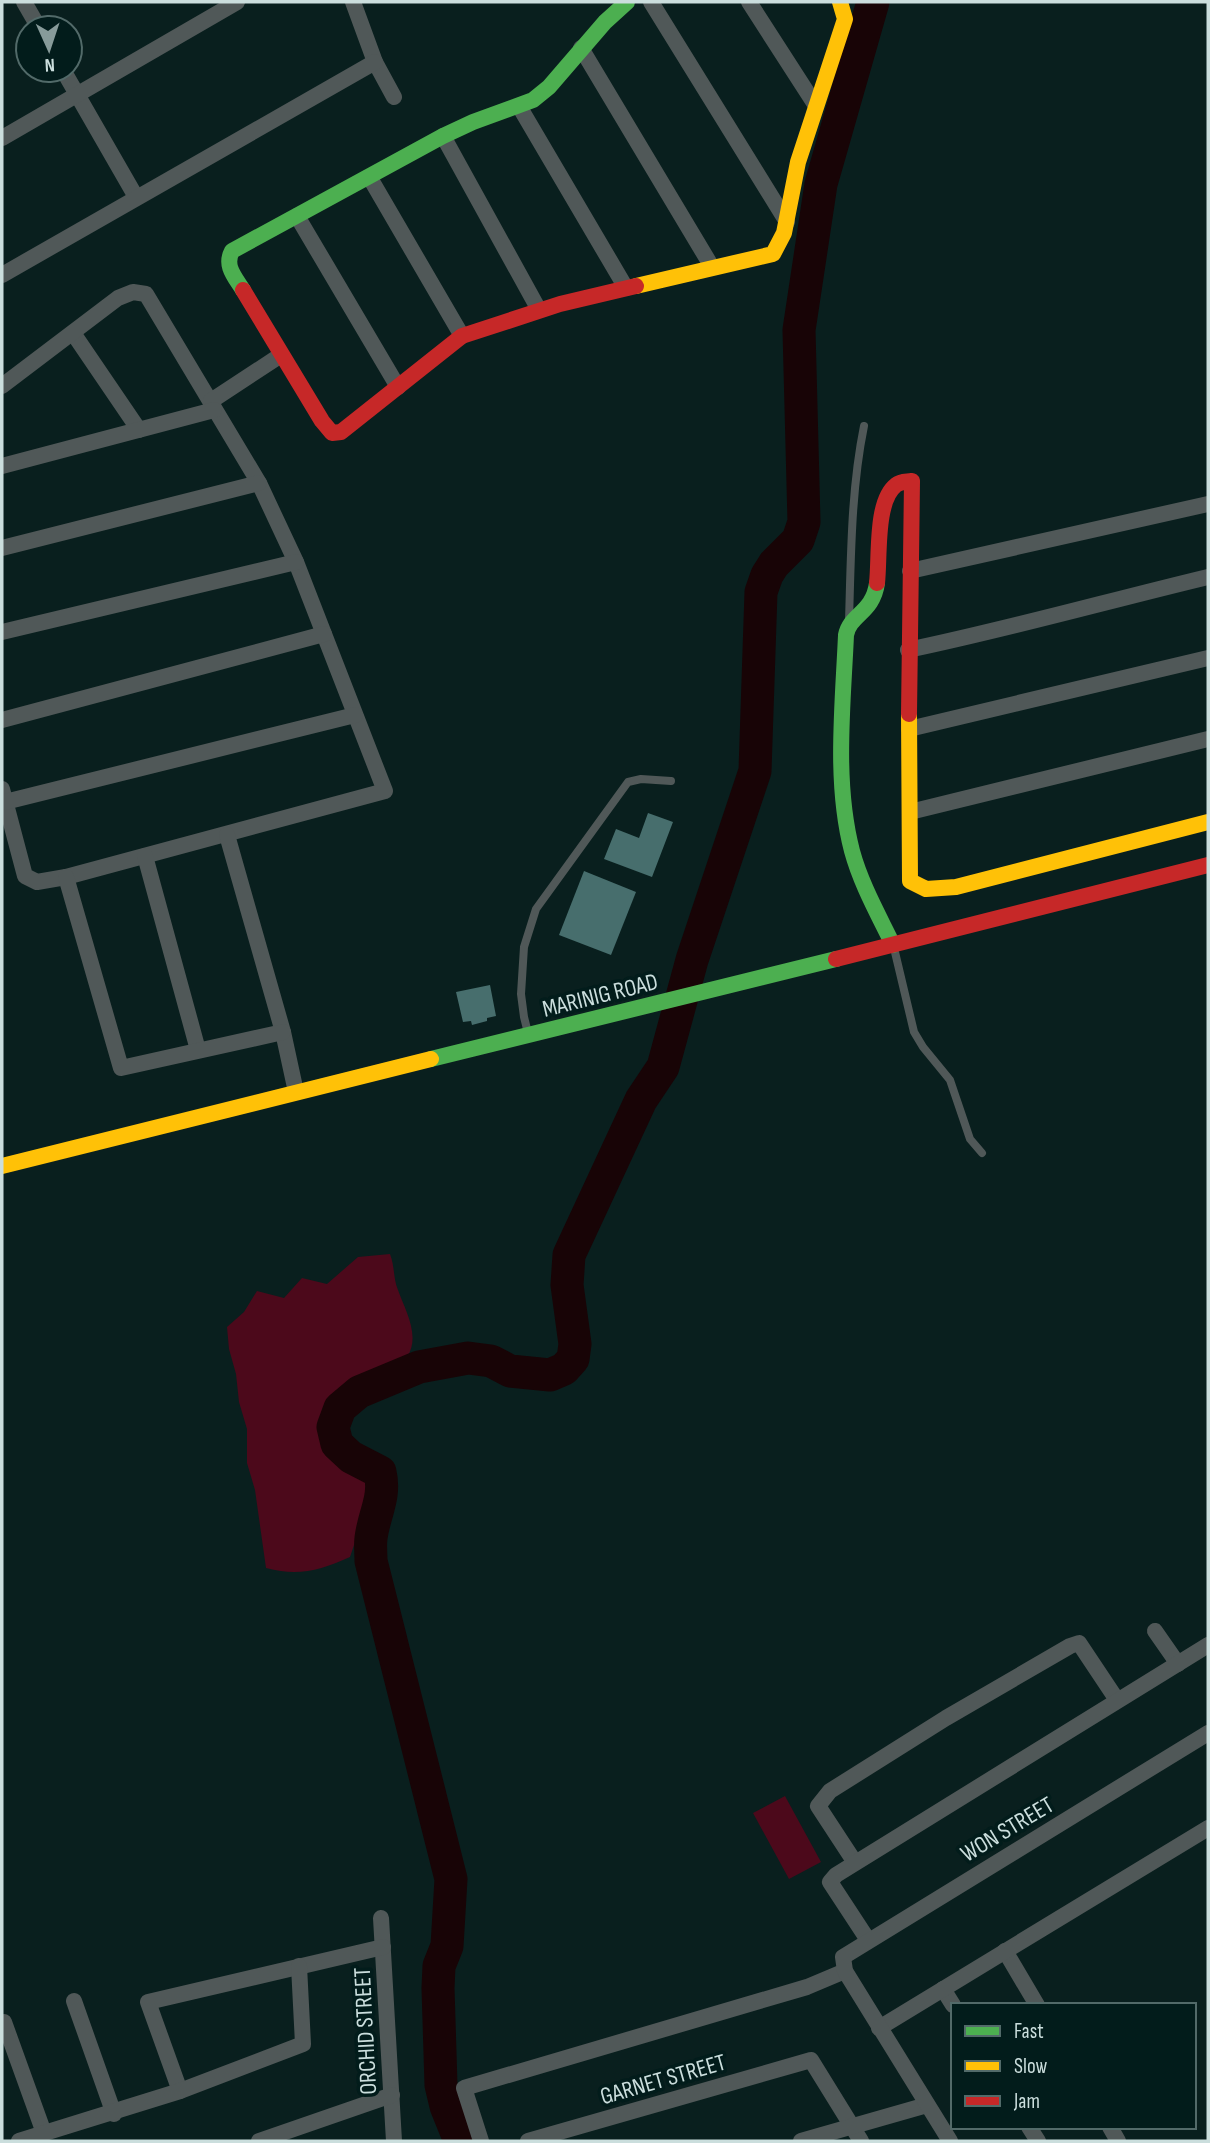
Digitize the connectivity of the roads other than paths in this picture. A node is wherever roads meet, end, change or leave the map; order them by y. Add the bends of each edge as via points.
1 (237, 2) edge
2 (353, 2) edge
3 (627, 2) edge
4 (651, 2) edge
5 (749, 2) edge
6 (840, 2) edge
7 (581, 48) junction
8 (376, 62) junction
9 (71, 84) edge
10 (77, 94) junction
11 (394, 97) dead end
12 (519, 106) junction
13 (816, 106) junction
14 (443, 136) junction
15 (2, 138) edge
16 (370, 178) junction
17 (136, 197) junction
18 (297, 216) junction
19 (787, 222) junction
20 (712, 267) junction
21 (2, 275) edge
22 (626, 288) junction
23 (539, 310) junction
24 (74, 333) junction
25 (462, 336) junction
26 (281, 355) junction
27 (2, 386) edge
28 (398, 387) junction
29 (213, 406) junction
30 (864, 426) dead end
31 (139, 430) junction
32 (2, 466) edge
33 (259, 483) junction
34 (1208, 503) edge
35 (2, 548) edge
36 (296, 562) junction
37 (910, 571) junction
38 (1208, 577) edge
39 (849, 624) junction
40 (2, 632) edge
41 (324, 634) junction
42 (908, 650) junction
43 (1208, 658) edge
44 (355, 715) junction
45 (2, 720) edge
46 (909, 729) junction
47 (1208, 739) edge
48 (671, 781) dead end
49 (3, 795) edge
50 (910, 811) junction
51 (1208, 822) edge
52 (227, 835) junction
53 (145, 856) junction
54 (1208, 865) edge
55 (66, 877) junction
56 (893, 945) junction
57 (283, 1032) junction
58 (529, 1035) junction
59 (198, 1050) junction
60 (296, 1092) junction
61 (982, 1153) dead end
62 (2, 1166) edge
63 (1155, 1631) dead end
64 (1208, 1645) edge
65 (1178, 1664) junction
66 (1117, 1700) junction
67 (1208, 1733) edge
68 (1208, 1828) edge
69 (854, 1861) junction
70 (381, 1918) dead end
71 (868, 1940) junction
72 (383, 1947) junction
73 (1005, 1951) junction
74 (299, 1966) junction
75 (845, 1971) junction
76 (943, 1989) junction
77 (74, 2001) dead end
78 (952, 2003) edge
79 (1036, 2003) edge
80 (4, 2022) dead end
81 (879, 2028) junction
82 (180, 2091) junction
83 (392, 2095) junction
84 (927, 2105) junction
85 (114, 2113) junction
86 (44, 2133) junction
87 (71, 2134) edge
88 (857, 2134) edge
89 (19, 2141) edge
90 (259, 2141) edge
91 (394, 2141) edge
92 (481, 2141) edge
93 (528, 2141) edge
94 (801, 2141) edge
95 (950, 2141) edge

1 - 10 street
2 - 8 street
3 - 7 street
4 - 19 street
5 - 13 street
6 - 13 street via 845,19
7 - 12 street via 548,87
7 - 20 street
8 - 11 street
8 - 17 street
9 - 10 street
10 - 15 street
10 - 17 street
12 - 14 street
12 - 22 street
13 - 19 street via 797,165
14 - 16 street
14 - 23 street
16 - 18 street
16 - 25 street
17 - 21 street
18 - 26 street via 232,251 228,258
18 - 28 street
19 - 20 street via 773,254
20 - 22 street
22 - 23 street
23 - 25 street
24 - 27 street
24 - 29 street via 118,298 133,292 146,294
24 - 31 street
25 - 28 street
26 - 28 street via 332,433 341,432
26 - 29 street
29 - 31 street
29 - 33 street
30 - 39 lane via 856,469
31 - 32 street
33 - 35 street
33 - 36 street
34 - 37 street
36 - 40 street
36 - 41 street
37 - 39 street via 913,490 912,481 904,480 888,489 876,591 870,605
37 - 42 street
38 - 42 street
39 - 56 street via 842,754 849,836
41 - 44 street
41 - 45 street
42 - 46 street
43 - 46 street
44 - 49 street
44 - 52 street via 385,791
46 - 50 street
47 - 50 street
48 - 58 lane via 628,782 537,909 524,947 521,994
49 - 55 street via 25,876 37,882
50 - 51 street via 910,881 926,889 956,887
52 - 53 street
52 - 57 street
53 - 55 street
53 - 59 street
54 - 56 street, MARINIG ROAD
55 - 59 street via 121,1068
56 - 58 street, MARINIG ROAD
56 - 61 lane via 914,1032 950,1080 970,1139
57 - 59 street
57 - 60 street
58 - 60 street, MARINIG ROAD
60 - 62 street, MARINIG ROAD
63 - 65 street
64 - 65 street
65 - 66 street
66 - 69 street
66 - 69 street via 1079,1643 946,1718 830,1791 818,1806
67 - 71 street, WON STREET
68 - 73 street
69 - 71 street via 830,1882
70 - 72 street, ORCHID STREET
71 - 75 street, WON STREET via 843,1957
72 - 74 street
72 - 83 street, ORCHID STREET
73 - 76 street
73 - 79 street
74 - 82 street via 303,2044
74 - 82 street via 148,2002
75 - 81 street
75 - 92 street via 807,1987 464,2088
76 - 78 street
76 - 81 street
77 - 85 street
80 - 86 street
81 - 84 street
82 - 85 street
83 - 90 street
83 - 91 street, ORCHID STREET
84 - 88 street
84 - 95 street
85 - 87 street
86 - 87 street
86 - 89 street
88 - 93 street, GARNET STREET via 810,2060
88 - 94 street

